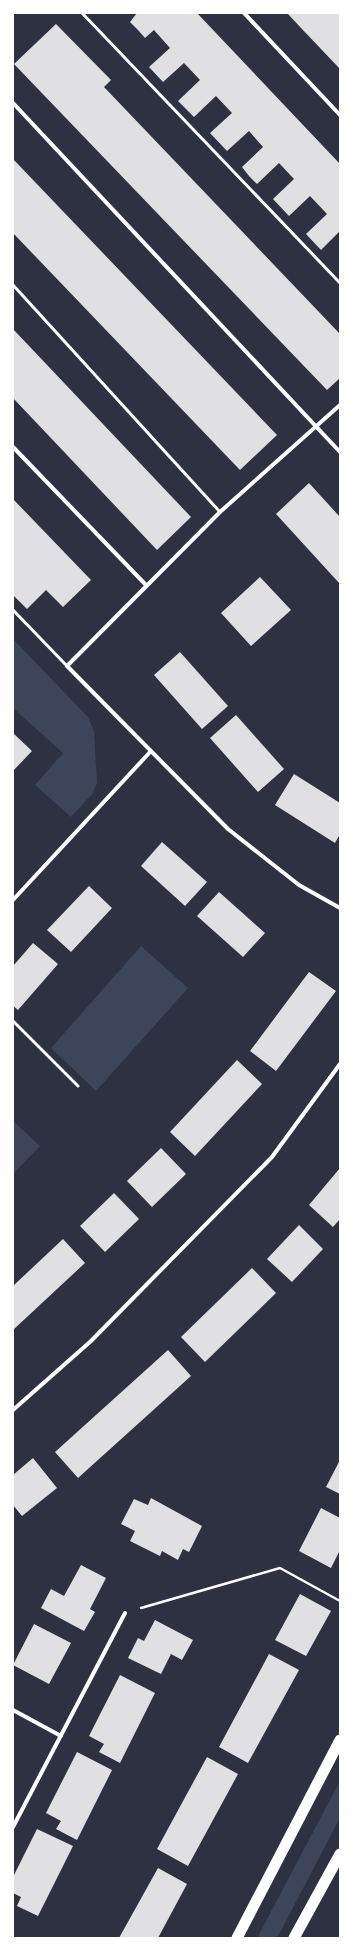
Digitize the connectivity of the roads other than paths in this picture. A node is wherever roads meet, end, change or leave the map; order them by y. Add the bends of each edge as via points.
1 (82, 13) edge
2 (244, 13) edge
3 (13, 103) edge
4 (340, 115) edge
5 (340, 283) edge
6 (13, 285) edge
7 (340, 404) edge
8 (316, 427) junction
9 (13, 447) edge
10 (340, 452) edge
11 (220, 512) junction
12 (146, 585) junction
13 (13, 610) edge
14 (67, 666) junction
15 (152, 751) junction
16 (13, 900) edge
17 (340, 908) edge
18 (13, 1021) edge
19 (340, 1064) edge
20 (78, 1086) dead end
21 (13, 1410) edge
22 (125, 1613) road end
23 (13, 1710) edge
24 (61, 1736) junction
25 (339, 1744) edge
26 (13, 1827) edge
27 (340, 1854) edge
28 (237, 1938) edge
29 (294, 1938) edge

1 - 5 lane
2 - 4 street
3 - 8 street
6 - 11 lane
7 - 8 street
8 - 10 street
8 - 11 street
9 - 12 street
11 - 12 street
12 - 14 street
13 - 14 lane
14 - 15 street
15 - 16 street
15 - 17 street via 228,829 299,885
18 - 20 lane
19 - 21 street via 272,1157 91,1341
22 - 24 street
23 - 24 street
24 - 26 street
25 - 28 highway
27 - 29 highway

